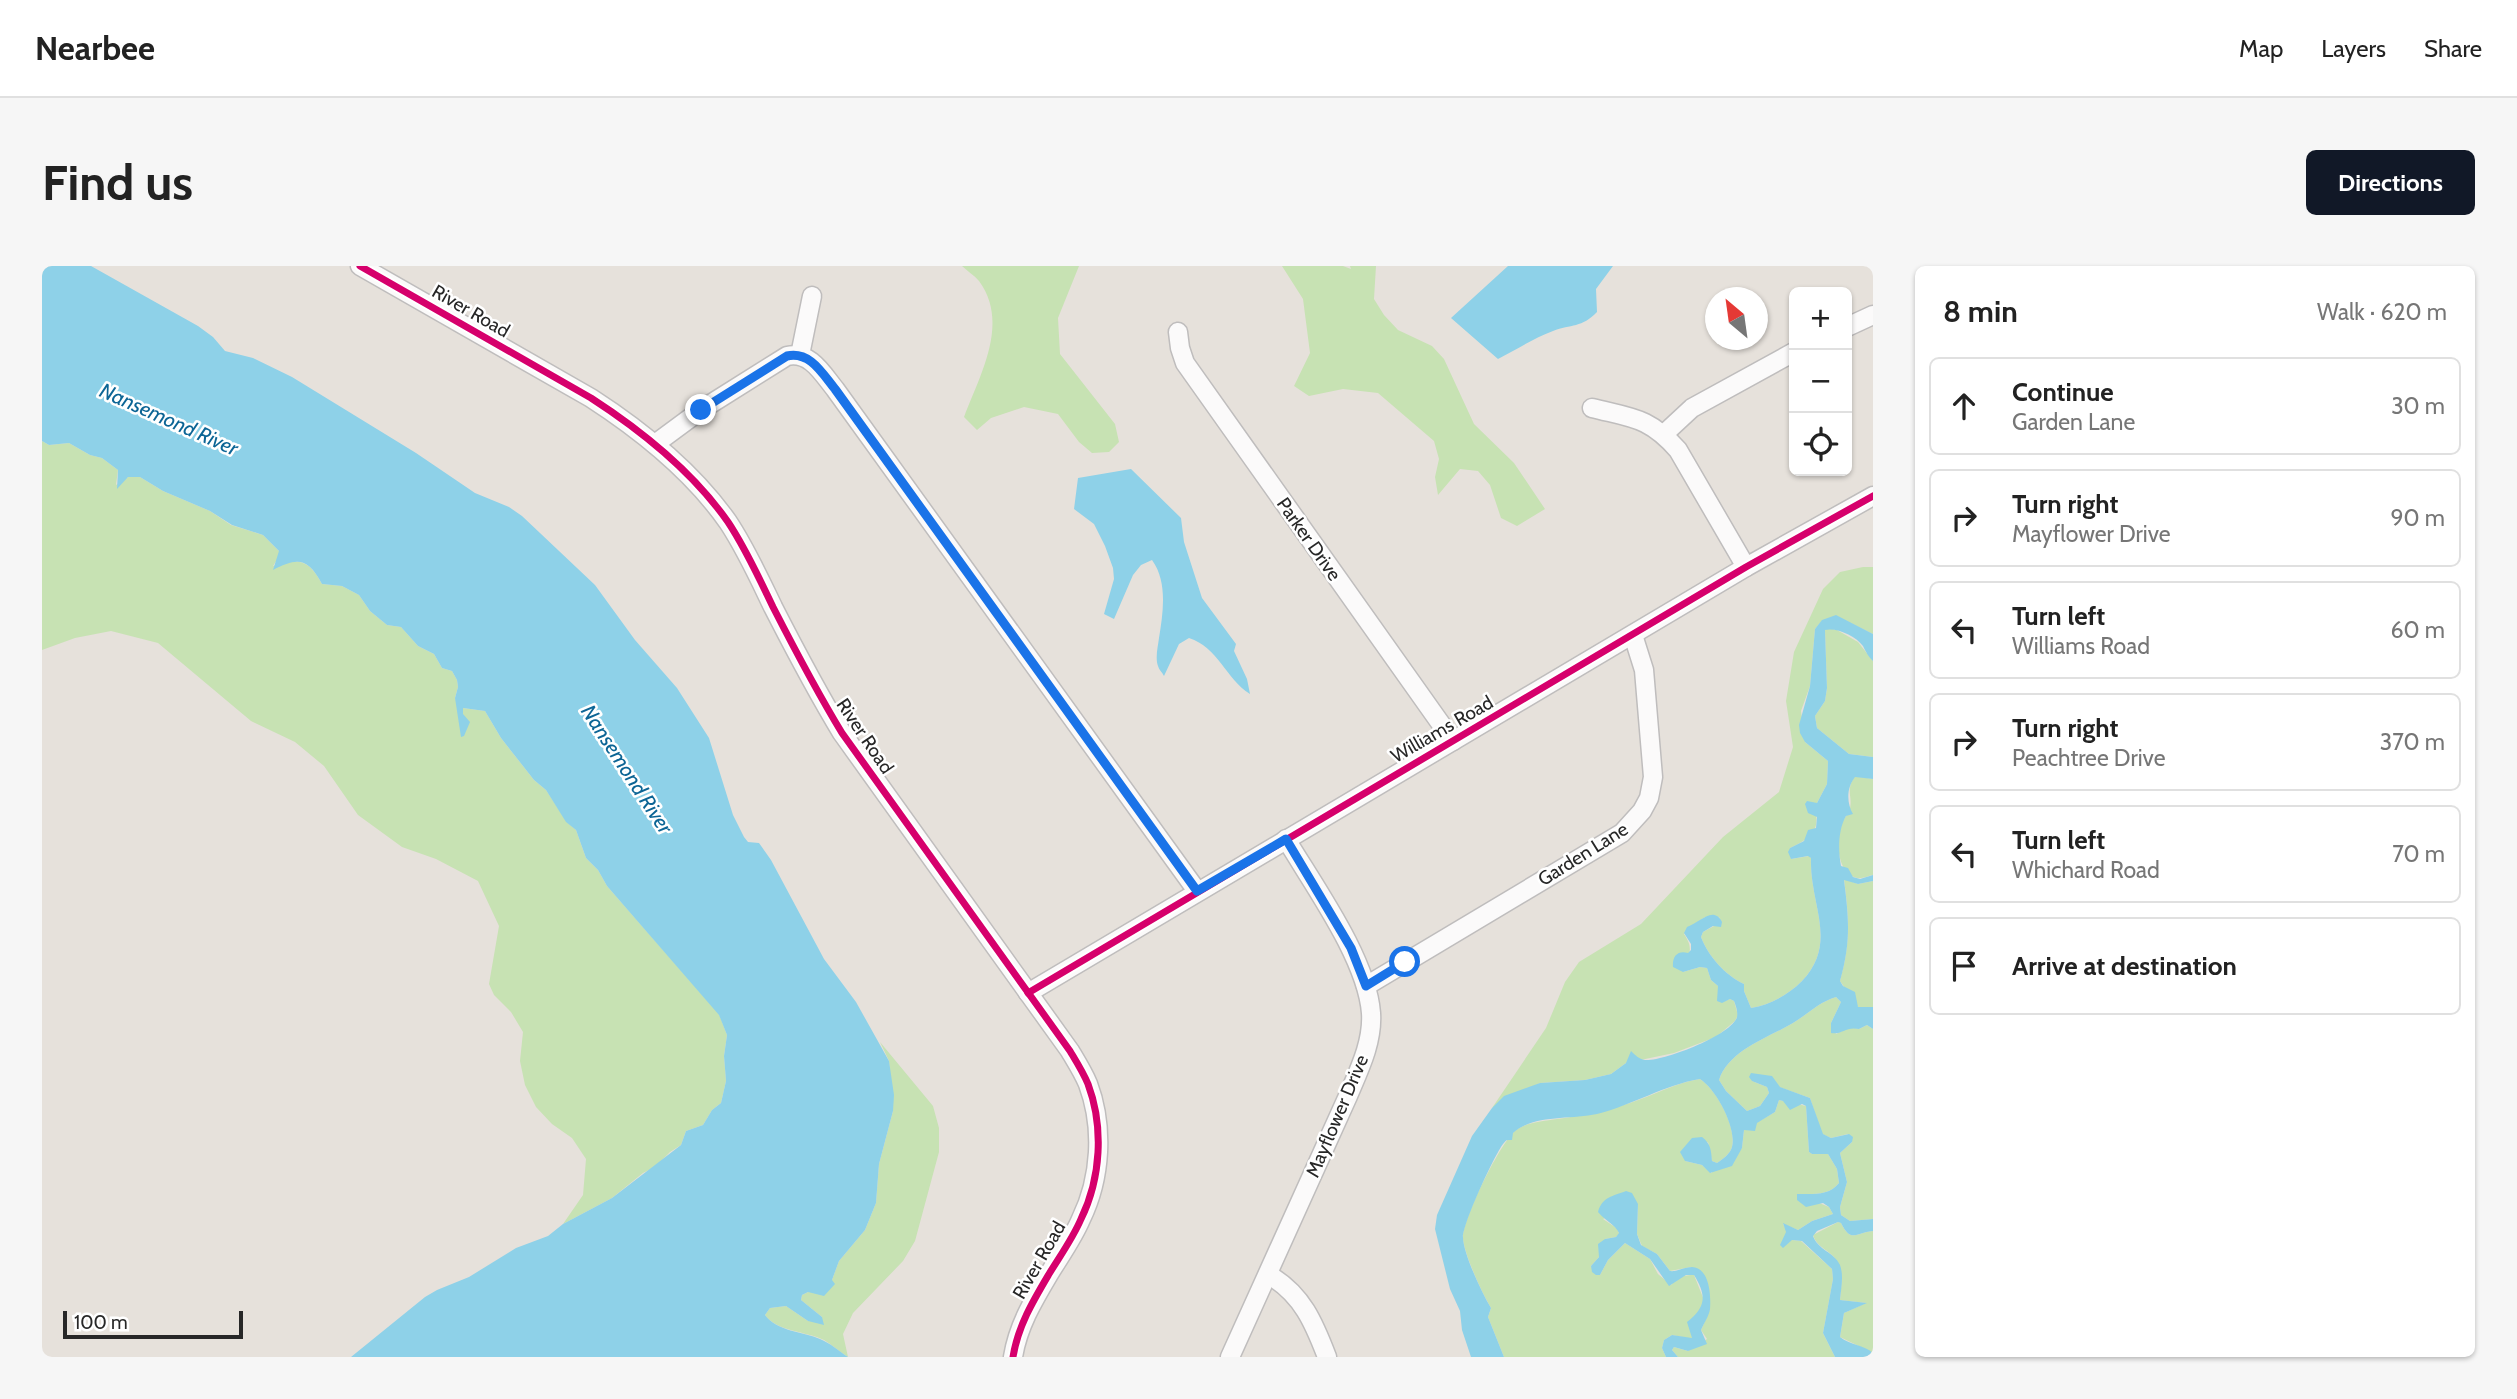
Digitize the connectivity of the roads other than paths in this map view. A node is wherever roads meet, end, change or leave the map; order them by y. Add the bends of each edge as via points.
1 (360, 266) edge
2 (812, 296) dead end
3 (1873, 315) edge
4 (1852, 325) edge
5 (1178, 332) dead end
6 (800, 355) junction
7 (1789, 355) edge
8 (1592, 408) dead end
9 (1664, 434) junction
10 (654, 444) junction
11 (1873, 496) edge
12 (1746, 567) junction
13 (1633, 635) junction
14 (1453, 741) junction
15 (1286, 839) junction
16 (1197, 891) junction
17 (1366, 986) junction
18 (1028, 993) junction
19 (1269, 1275) junction
20 (1013, 1357) edge
21 (1230, 1357) edge
22 (1327, 1357) edge

1 - 10 street, River Road via 591,398
2 - 6 street
3 - 4 street
5 - 14 street, Parker Drive via 1185,363
6 - 10 street via 787,356 763,370
6 - 16 street via 813,362 835,389
7 - 9 street via 1692,408
8 - 9 street via 1640,420
9 - 12 street via 1678,450
10 - 18 street, River Road via 729,524 842,733
11 - 12 street, Williams Road
12 - 13 street, Williams Road
13 - 14 street, Williams Road
13 - 17 street, Garden Lane via 1644,670 1653,778 1642,811 1622,833
14 - 15 street, Williams Road
15 - 16 street, Williams Road
15 - 17 street, Mayflower Drive via 1351,948
16 - 18 street, Williams Road
17 - 19 street, Mayflower Drive via 1371,1013 1365,1053
18 - 20 street, River Road via 1086,1080 1095,1110 1098,1154 1081,1220 1028,1310
19 - 21 street, Mayflower Drive
19 - 22 street via 1301,1302

